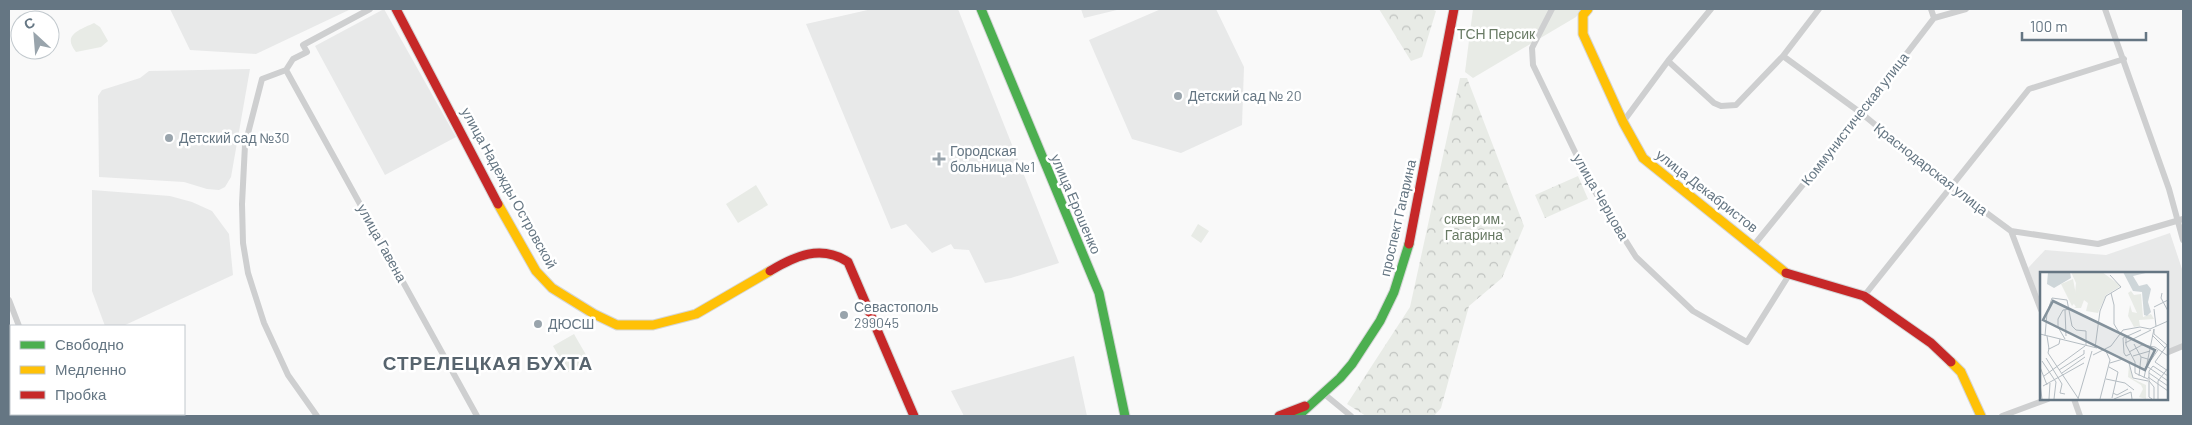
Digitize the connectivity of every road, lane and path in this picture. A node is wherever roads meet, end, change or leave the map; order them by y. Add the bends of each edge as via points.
1 (370, 9) edge
2 (396, 9) edge
3 (981, 9) edge
4 (1454, 9) edge
5 (1552, 9) edge
6 (1588, 9) edge
7 (1711, 9) edge
8 (1819, 9) edge
9 (1931, 9) edge
10 (1966, 9) edge
11 (2104, 9) edge
12 (1934, 18) junction
13 (1783, 56) junction
14 (2124, 59) junction
15 (1668, 62) junction
16 (286, 70) junction
17 (1861, 113) junction
18 (1624, 122) junction
19 (1950, 186) junction
20 (2181, 220) edge
21 (2011, 231) junction
22 (2183, 240) edge
23 (1754, 245) junction
24 (1789, 275) junction
25 (1864, 296) junction
26 (9, 300) edge
27 (2040, 307) edge
28 (19, 325) edge
29 (2183, 346) edge
30 (2167, 353) edge
31 (1323, 393) junction
32 (2045, 400) edge
33 (2074, 400) edge
34 (1308, 405) junction
35 (317, 416) edge
36 (477, 416) edge
37 (914, 416) edge
38 (1125, 416) edge
39 (1278, 416) edge
40 (1298, 416) edge
41 (1351, 416) edge
42 (1980, 416) edge
43 (2002, 416) edge
44 (2080, 416) edge

1 - 16 street via 303,45 307,52 293,59
2 - 37 street, улица Надежды Островской via 501,209 536,271 552,288 617,325 653,325 696,314 790,259 825,252 839,256 848,262
3 - 38 street, улица Ерошенко via 1099,293
4 - 31 street, проспект Гагарина via 1412,230 1394,292 1380,321 1352,364
5 - 24 street, улица Черцова via 1532,48 1532,65 1592,187 1636,257 1693,310 1747,342
6 - 18 street, улица Декабристов via 1584,15 1583,34
7 - 15 street
8 - 13 street
9 - 12 street
10 - 12 street
11 - 14 street
12 - 17 street, Коммунистическая улица
13 - 15 street via 1742,100 1728,107 1714,103
13 - 17 street, Краснодарская улица
14 - 19 street via 2029,89
14 - 20 street
15 - 18 street
16 - 35 street via 262,79 245,145 243,243 248,273 264,323 288,375
16 - 36 street, улица Гавена
17 - 19 street, Краснодарская улица
17 - 23 street, Коммунистическая улица
18 - 23 street, улица Декабристов via 1643,158
19 - 21 street, Краснодарская улица
19 - 25 street
20 - 21 street via 2098,244
20 - 22 street
21 - 27 street
23 - 24 street, улица Декабристов
24 - 25 street, улица Декабристов
25 - 42 street, улица Декабристов via 1932,343 1961,372
26 - 28 street
29 - 30 street
31 - 34 street, проспект Гагарина
31 - 41 street
32 - 43 street
33 - 44 street
34 - 39 street, проспект Гагарина
34 - 40 street, проспект Гагарина

